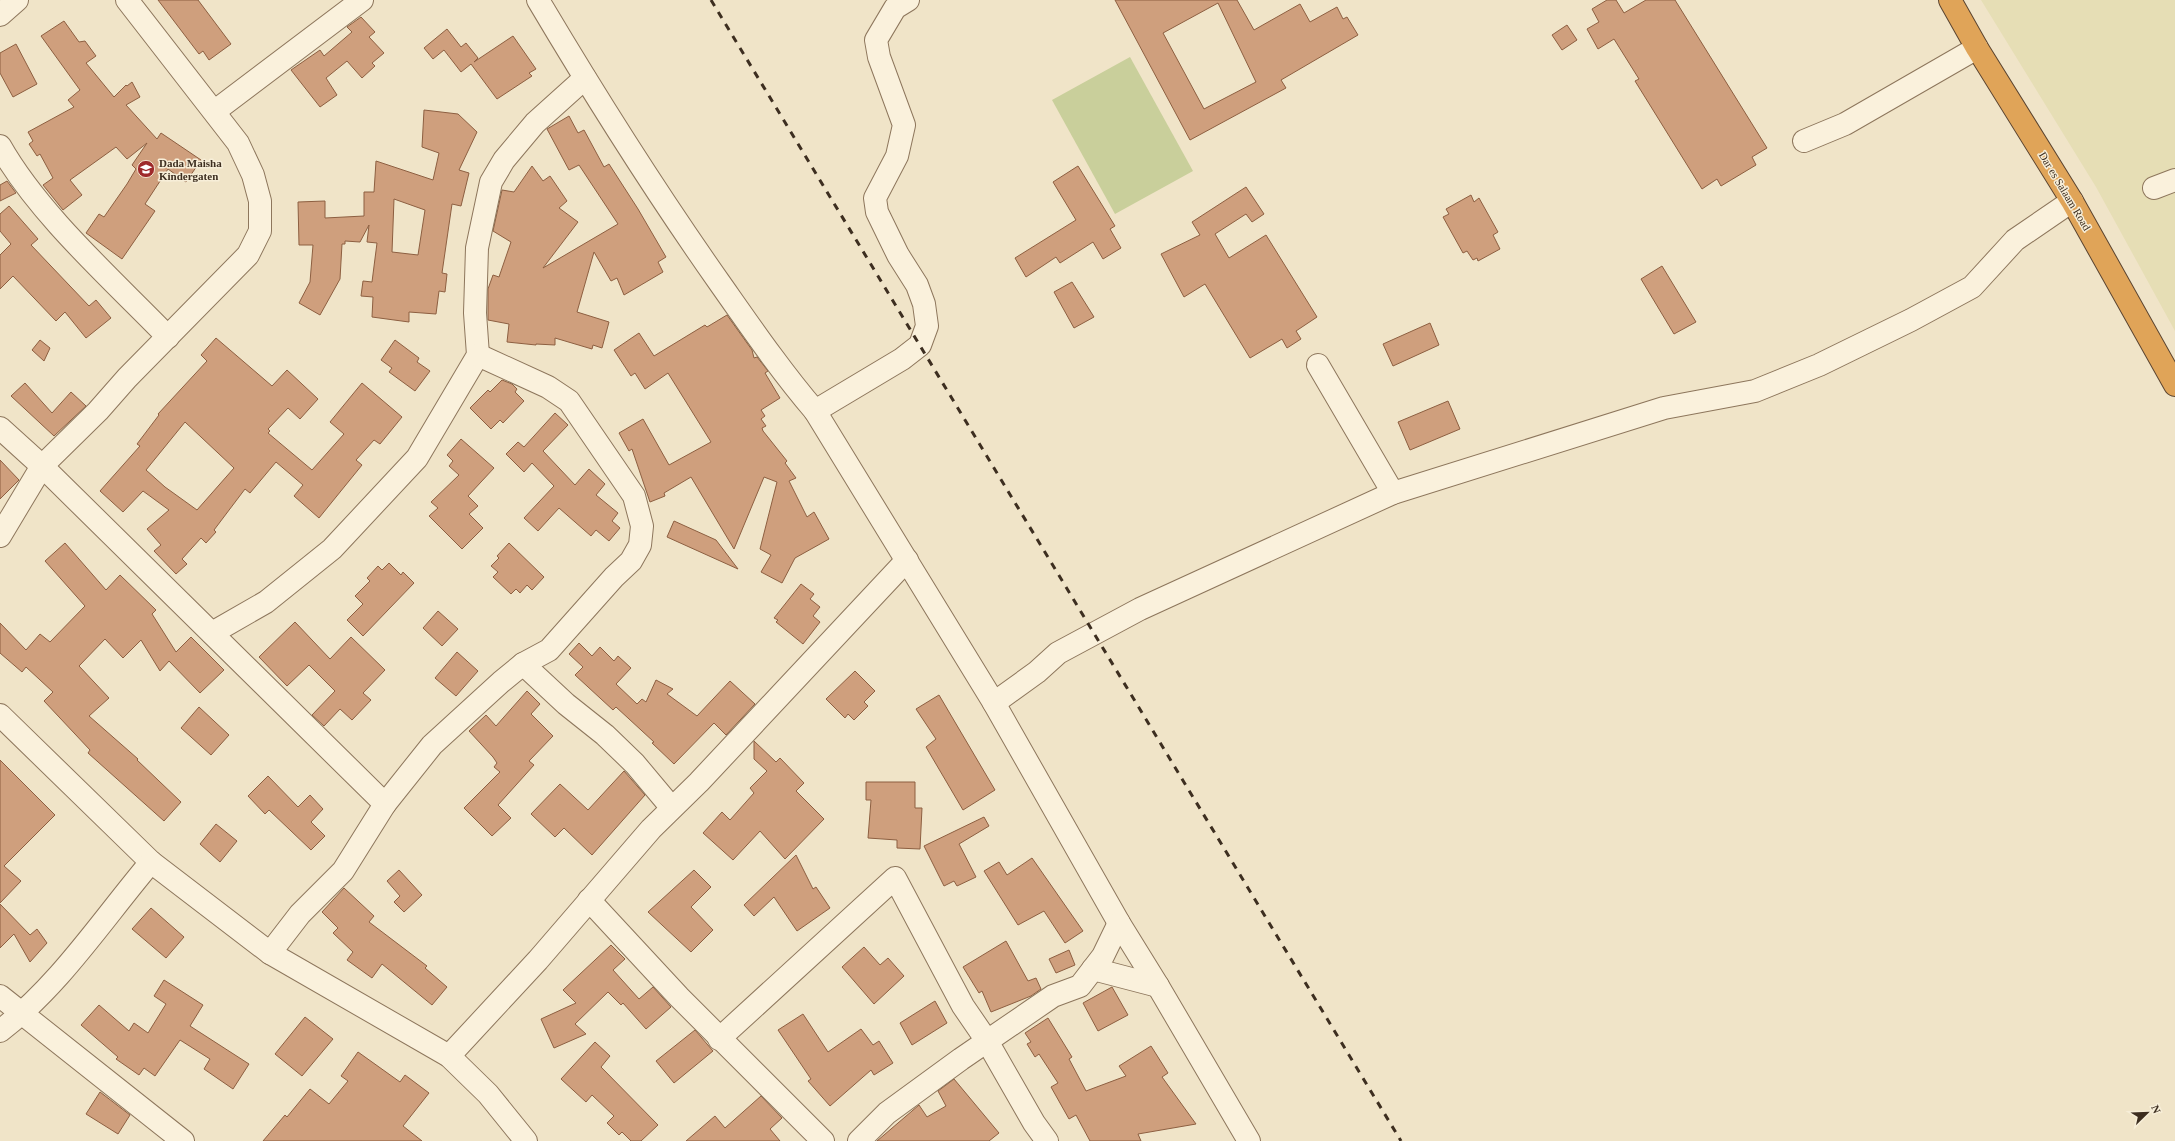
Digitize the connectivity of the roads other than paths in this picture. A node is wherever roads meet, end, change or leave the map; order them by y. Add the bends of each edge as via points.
1 (17, 0) edge
2 (126, 0) edge
3 (362, 0) edge
4 (538, 0) edge
5 (908, 0) edge
6 (1950, 0) edge
7 (0, 15) edge
8 (1977, 48) junction
9 (585, 78) junction
10 (215, 111) junction
11 (1804, 141) dead end
12 (0, 146) edge
13 (2175, 180) edge
14 (2154, 188) dead end
15 (2072, 201) junction
16 (168, 337) junction
17 (478, 355) junction
18 (1318, 365) dead end
19 (2175, 385) edge
20 (815, 411) junction
21 (0, 428) edge
22 (42, 466) junction
23 (1393, 493) junction
24 (0, 536) edge
25 (907, 560) junction
26 (212, 634) junction
27 (523, 664) junction
28 (994, 703) junction
29 (0, 715) edge
30 (385, 804) junction
31 (671, 807) junction
32 (151, 862) junction
33 (589, 900) junction
34 (1119, 923) junction
35 (270, 953) junction
36 (1093, 969) junction
37 (1158, 986) junction
38 (0, 996) edge
39 (22, 1015) junction
40 (0, 1031) edge
41 (720, 1039) junction
42 (988, 1041) junction
43 (449, 1056) junction
44 (183, 1141) edge
45 (526, 1141) edge
46 (823, 1141) edge
47 (859, 1141) edge
48 (1047, 1141) edge
49 (1249, 1141) edge

1 - 7 street
2 - 10 street
3 - 10 street
4 - 9 street
5 - 20 street via 895,8 876,40 879,57 904,125 897,156 875,198 877,212 898,255 917,285 924,304 927,326 920,345 902,360
6 - 8 highway, Dar es Salaam Road
8 - 11 street via 1846,124
8 - 15 highway, Dar es Salaam Road
9 - 17 street via 535,123 504,160 491,182 477,248 475,313
9 - 20 street via 676,220 785,376
10 - 16 street via 238,143 253,175 260,201 260,231 248,255
12 - 16 street via 12,168 66,232
13 - 14 street
15 - 19 highway, Dar es Salaam Road
15 - 23 street via 2015,240 1972,286 1911,320 1819,365 1755,391 1664,408
16 - 22 street
17 - 26 street via 417,458 376,503 332,548 291,584
17 - 27 street via 548,387 568,401 634,496 642,526 640,545 631,561 549,650
18 - 23 street
20 - 25 street
21 - 22 street
22 - 24 street
22 - 26 street
23 - 28 street via 1140,609 1058,653 1037,672
25 - 28 street
25 - 31 street via 700,782
26 - 30 street
27 - 30 street via 432,745
27 - 31 street via 630,759
28 - 34 street
29 - 32 street
30 - 35 street via 343,871 300,914
31 - 33 street
32 - 35 street
32 - 39 street via 81,950
33 - 41 street
33 - 43 street via 538,960
34 - 36 street via 1103,956
34 - 37 street
35 - 43 street
36 - 37 street
36 - 42 street via 1080,986 1053,996
37 - 49 street
38 - 39 street
39 - 40 street
39 - 44 street
41 - 42 street via 895,878 963,1006
41 - 46 street
42 - 47 street via 887,1113
42 - 48 street via 1034,1123
43 - 45 street via 488,1094

